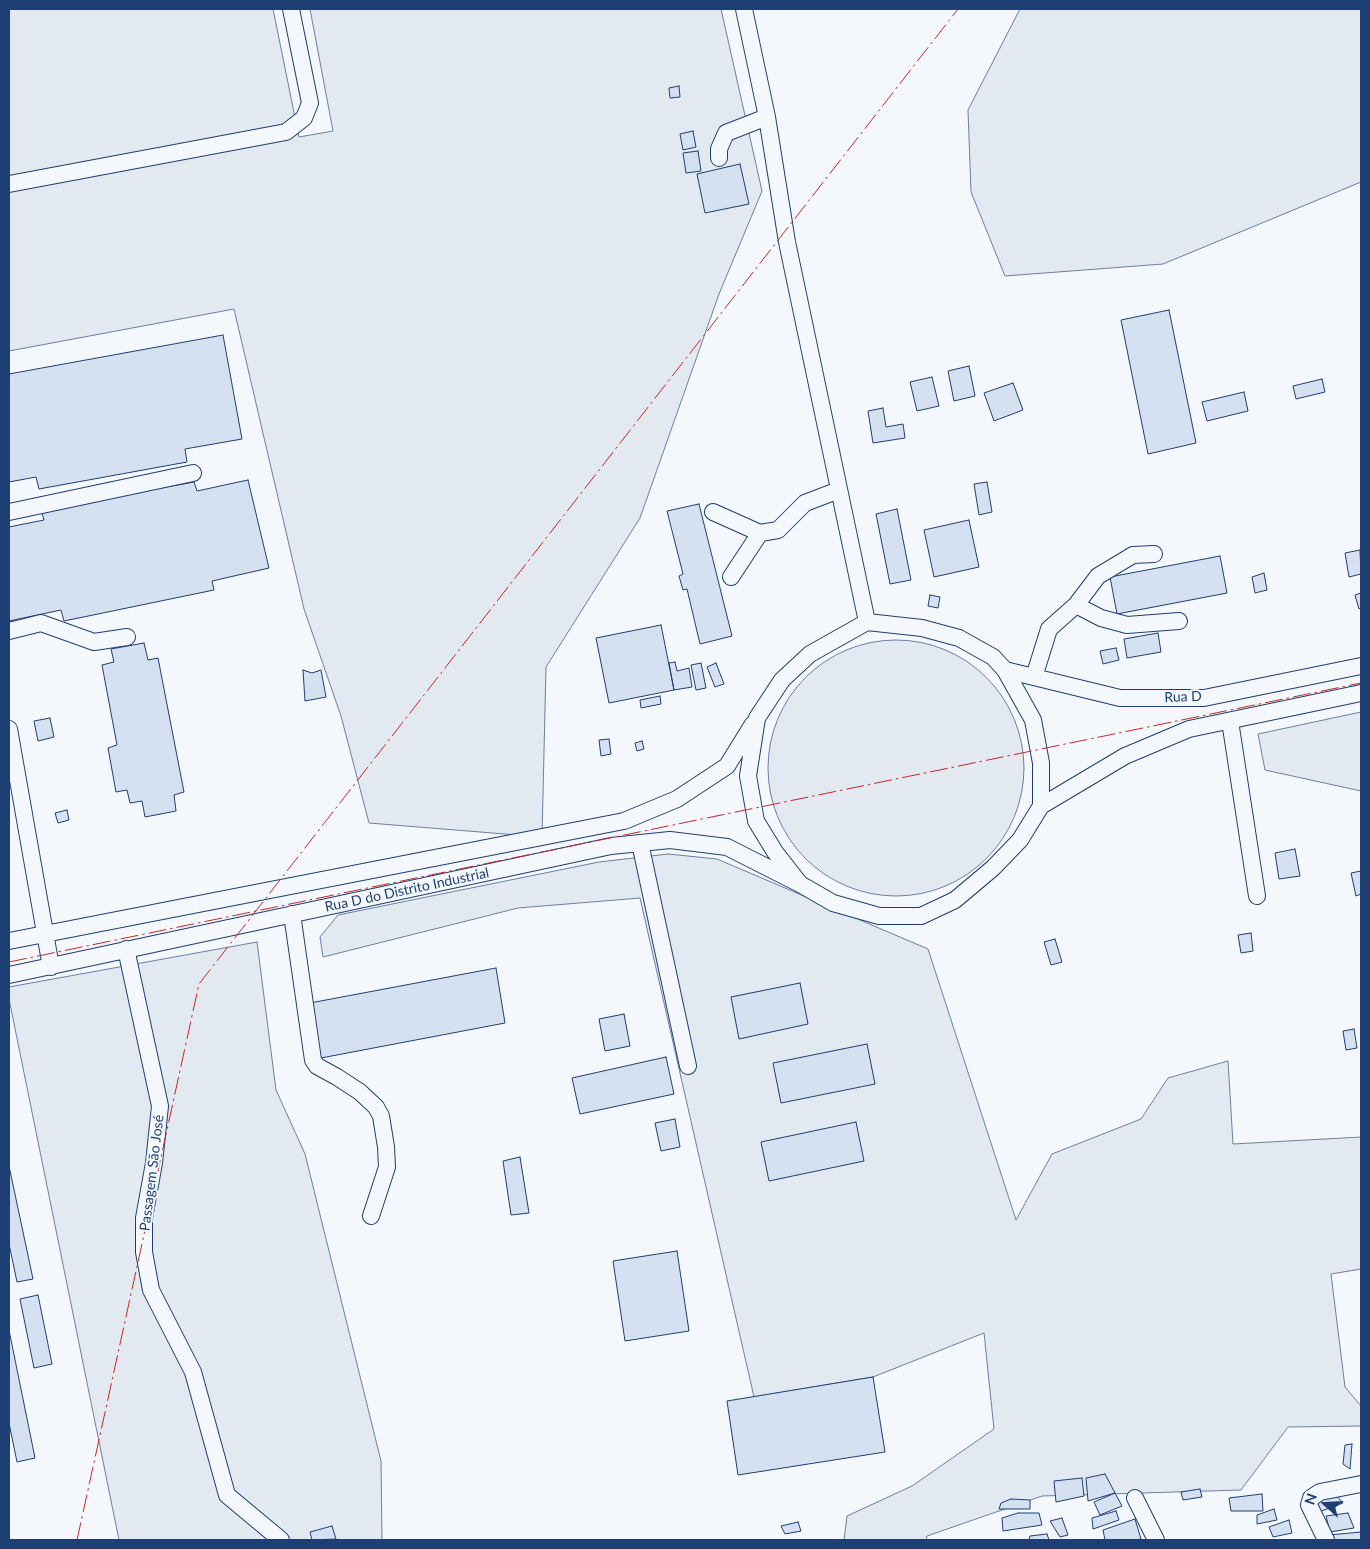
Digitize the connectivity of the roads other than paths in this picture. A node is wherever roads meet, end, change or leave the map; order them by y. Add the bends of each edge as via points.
1 (291, 9) edge
2 (744, 9) edge
3 (767, 117) junction
4 (719, 158) dead end
5 (9, 184) edge
6 (193, 473) dead end
7 (839, 490) junction
8 (9, 512) edge
9 (713, 512) dead end
10 (760, 533) junction
11 (1154, 554) dead end
12 (731, 577) dead end
13 (1076, 606) junction
14 (1179, 620) dead end
15 (867, 622) junction
16 (9, 631) edge
17 (127, 637) dead end
18 (1361, 666) edge
19 (1005, 670) junction
20 (1034, 677) junction
21 (1361, 693) edge
22 (757, 718) junction
23 (1230, 721) junction
24 (9, 729) edge
25 (1040, 806) junction
26 (640, 843) junction
27 (800, 884) junction
28 (1256, 896) dead end
29 (292, 914) junction
30 (45, 934) junction
31 (9, 941) edge
32 (126, 949) junction
33 (51, 967) junction
34 (9, 976) edge
35 (688, 1066) dead end
36 (371, 1216) dead end
37 (1361, 1484) edge
38 (1135, 1498) dead end
39 (281, 1540) edge
40 (1156, 1540) edge
41 (1326, 1540) edge

1 - 5 street via 310,103 304,118 286,132
2 - 3 street
3 - 4 street via 726,133
3 - 7 street via 787,242
6 - 8 street
7 - 10 street via 805,504 778,530
7 - 15 street
9 - 10 street
10 - 12 street
11 - 13 street via 1134,555 1098,576
13 - 14 street via 1101,618 1127,625
13 - 20 street via 1049,628
15 - 19 street via 922,628 959,638 993,656
15 - 22 street, Rua D do Distrito Industrial via 810,654 782,680
16 - 17 street via 41,623 94,642
18 - 20 street, Rua D via 1204,698 1120,698
19 - 20 street, Rua D
19 - 25 street via 1033,720 1041,763
21 - 23 street
22 - 27 street via 748,776 756,821
22 - 30 street, Rua D do Distrito Industrial via 727,766 677,799 624,821
23 - 25 street via 1189,729 1125,756
23 - 28 street
24 - 30 street
25 - 27 street, Rua D do Distrito Industrial via 1020,840 993,868 955,900 921,916 879,916 833,903
26 - 27 street, Rua D do Distrito Industrial via 670,840 727,847
26 - 29 street, Rua D do Distrito Industrial via 611,846
26 - 35 street
29 - 32 street, Rua D do Distrito Industrial
29 - 36 street via 313,1060 317,1066 360,1092 381,1116 387,1166
30 - 31 street, Rua D do Distrito Industrial
30 - 33 street
32 - 33 street, Rua D do Distrito Industrial
32 - 39 street, Passagem São José via 160,1106 144,1218 144,1252 151,1290 193,1372 227,1495
33 - 34 street, Rua D do Distrito Industrial
37 - 41 street via 1320,1492 1311,1498 1309,1505
38 - 40 street

